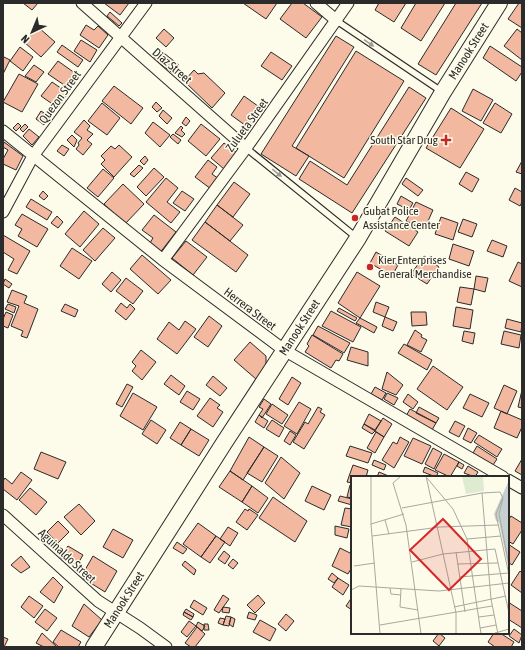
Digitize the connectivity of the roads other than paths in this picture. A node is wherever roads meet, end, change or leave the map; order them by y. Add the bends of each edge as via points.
1 (82, 3) edge
2 (146, 3) edge
3 (316, 3) edge
4 (348, 3) edge
5 (499, 3) edge
6 (336, 21) junction
7 (119, 37) junction
8 (443, 92) junction
9 (3, 131) edge
10 (246, 148) junction
11 (33, 156) junction
12 (3, 212) edge
13 (358, 238) junction
14 (163, 260) junction
15 (284, 350) junction
16 (501, 476) edge
17 (509, 481) edge
18 (522, 488) edge
19 (3, 515) edge
20 (116, 613) junction
21 (94, 647) edge
22 (166, 647) edge

1 - 7 street, Diaz Street
2 - 7 street, Quezon Street
3 - 6 street
4 - 6 street, Zulueta Street
5 - 8 main road, Manook Street
6 -> 8 lane
6 - 10 street, Zulueta Street
7 - 10 street, Diaz Street
7 - 11 street, Quezon Street
8 - 13 main road, Manook Street
9 - 11 street, Herrera Street
10 -> 13 lane
10 - 14 street, Zulueta Street
11 - 12 street, Quezon Street
11 - 14 street, Herrera Street
13 - 15 main road, Manook Street
14 - 15 street, Herrera Street
15 - 16 street, Herrera Street
15 - 20 main road, Manook Street
17 - 18 street
19 - 20 street, Aguinaldo Street via 78,585
20 - 21 main road, Manook Street
20 - 22 street, Aguinaldo Street

